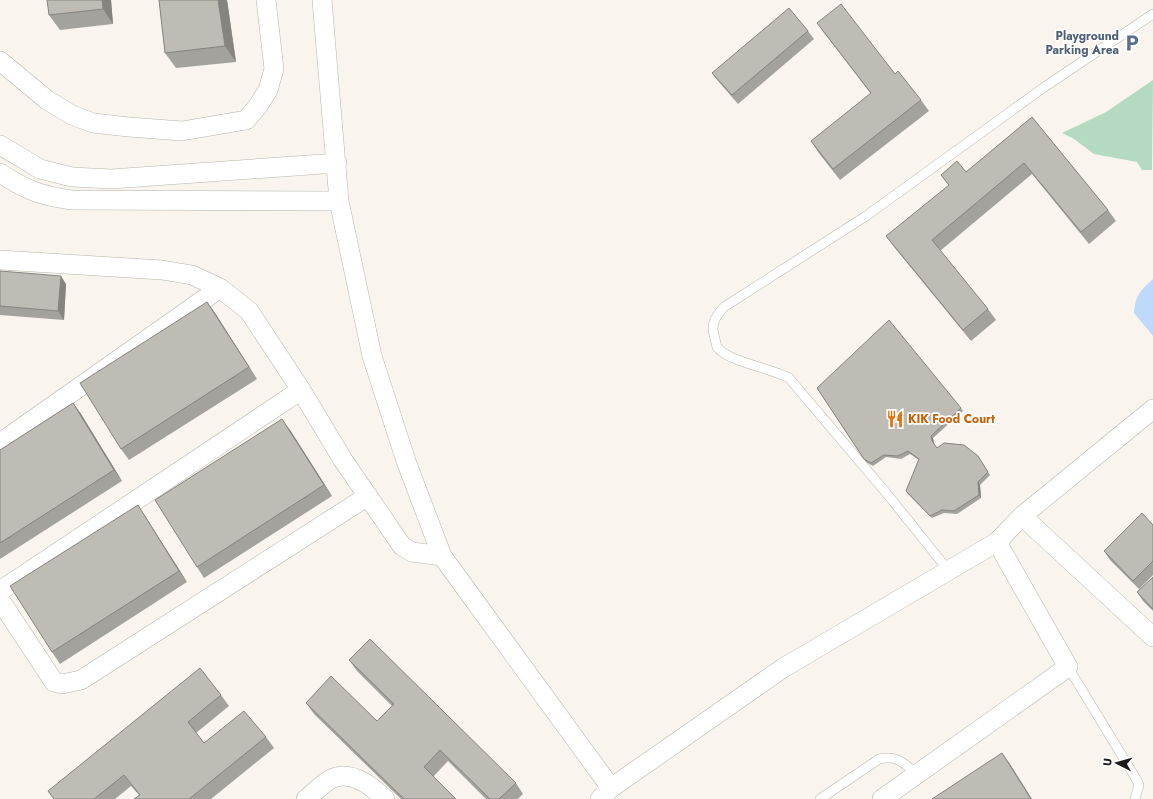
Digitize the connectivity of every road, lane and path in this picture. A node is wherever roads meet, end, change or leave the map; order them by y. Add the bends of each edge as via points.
1 (266, 0) edge
2 (322, 0) edge
3 (1153, 14) edge
4 (0, 61) edge
5 (0, 145) edge
6 (337, 163) junction
7 (0, 173) edge
8 (339, 201) junction
9 (0, 260) edge
10 (220, 288) junction
11 (301, 390) junction
12 (1153, 409) edge
13 (0, 443) edge
14 (368, 496) junction
15 (1022, 516) junction
16 (997, 542) junction
17 (442, 556) junction
18 (948, 570) junction
19 (0, 591) edge
20 (0, 600) edge
21 (1153, 637) edge
22 (1068, 667) junction
23 (916, 774) junction
24 (606, 793) edge
25 (306, 799) edge
26 (385, 799) edge
27 (820, 799) edge
28 (882, 799) edge
29 (1135, 799) edge

1 - 4 street via 274,69 268,90 246,120 182,131 93,123 72,115 46,100
2 - 6 street
3 - 18 lane via 1043,88 866,216 724,307 712,327 717,347 732,358 789,378
5 - 6 street via 40,169 72,177 111,179
6 - 8 street
7 - 8 street via 22,187 48,197 72,200
8 - 17 street via 372,356 406,461
9 - 10 street via 162,270 192,275
10 - 11 street via 249,311
10 - 13 street
11 - 14 street
11 - 19 street
12 - 15 street
14 - 17 street via 402,546 412,552
14 - 20 street via 81,680 62,684 54,682
15 - 16 street
15 - 21 street
16 - 18 street
16 - 22 street
17 - 24 street
18 - 24 street via 783,668
22 - 23 street
22 - 29 lane via 1135,777 1138,785
23 - 27 lane via 898,759 879,759
23 - 28 street
25 - 26 street via 332,779 345,776 358,779

